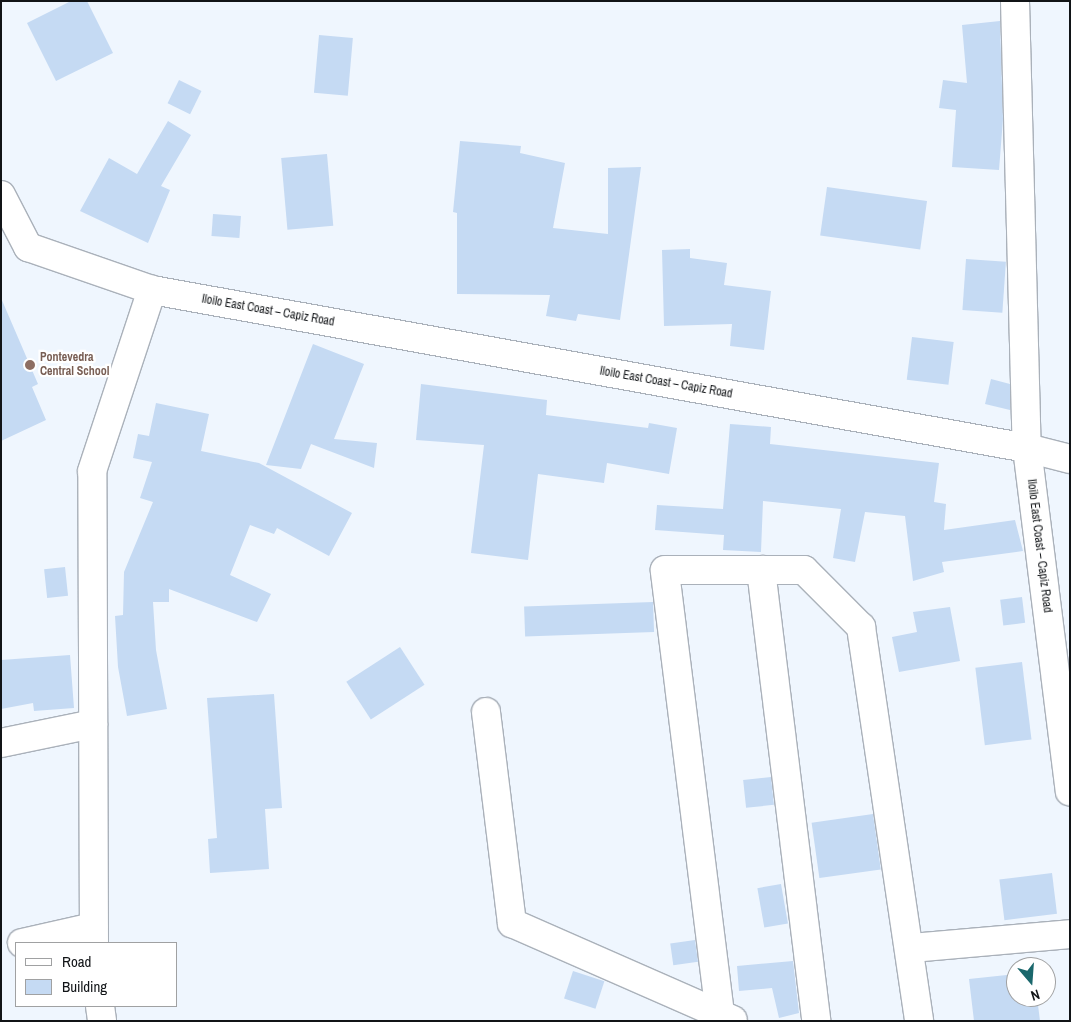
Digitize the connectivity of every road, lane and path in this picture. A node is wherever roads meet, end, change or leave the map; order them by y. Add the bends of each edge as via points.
1 (1015, 1) edge
2 (1, 195) edge
3 (152, 290) junction
4 (1027, 448) junction
5 (1070, 459) edge
6 (761, 570) junction
7 (486, 712) dead end
8 (93, 724) junction
9 (1, 743) edge
10 (1070, 791) edge
11 (1070, 934) edge
12 (94, 935) edge
13 (31, 942) edge
14 (15, 945) edge
15 (1, 948) edge
16 (911, 948) junction
17 (100, 1007) edge
18 (727, 1018) edge
19 (102, 1021) edge
20 (816, 1021) edge
21 (919, 1021) edge

1 - 4 street
2 - 3 street, Iloilo East Coast – Capiz Road via 28,248
3 - 4 street, Iloilo East Coast – Capiz Road
3 - 8 street via 92,471
4 - 5 street
4 - 10 street, Iloilo East Coast – Capiz Road
6 - 16 street via 804,570 861,627
6 - 18 street via 665,570
6 - 20 street
7 - 18 street via 512,923
8 - 9 street
8 - 12 street
11 - 16 street
12 - 13 street
14 - 15 street
16 - 21 street
17 - 19 street

